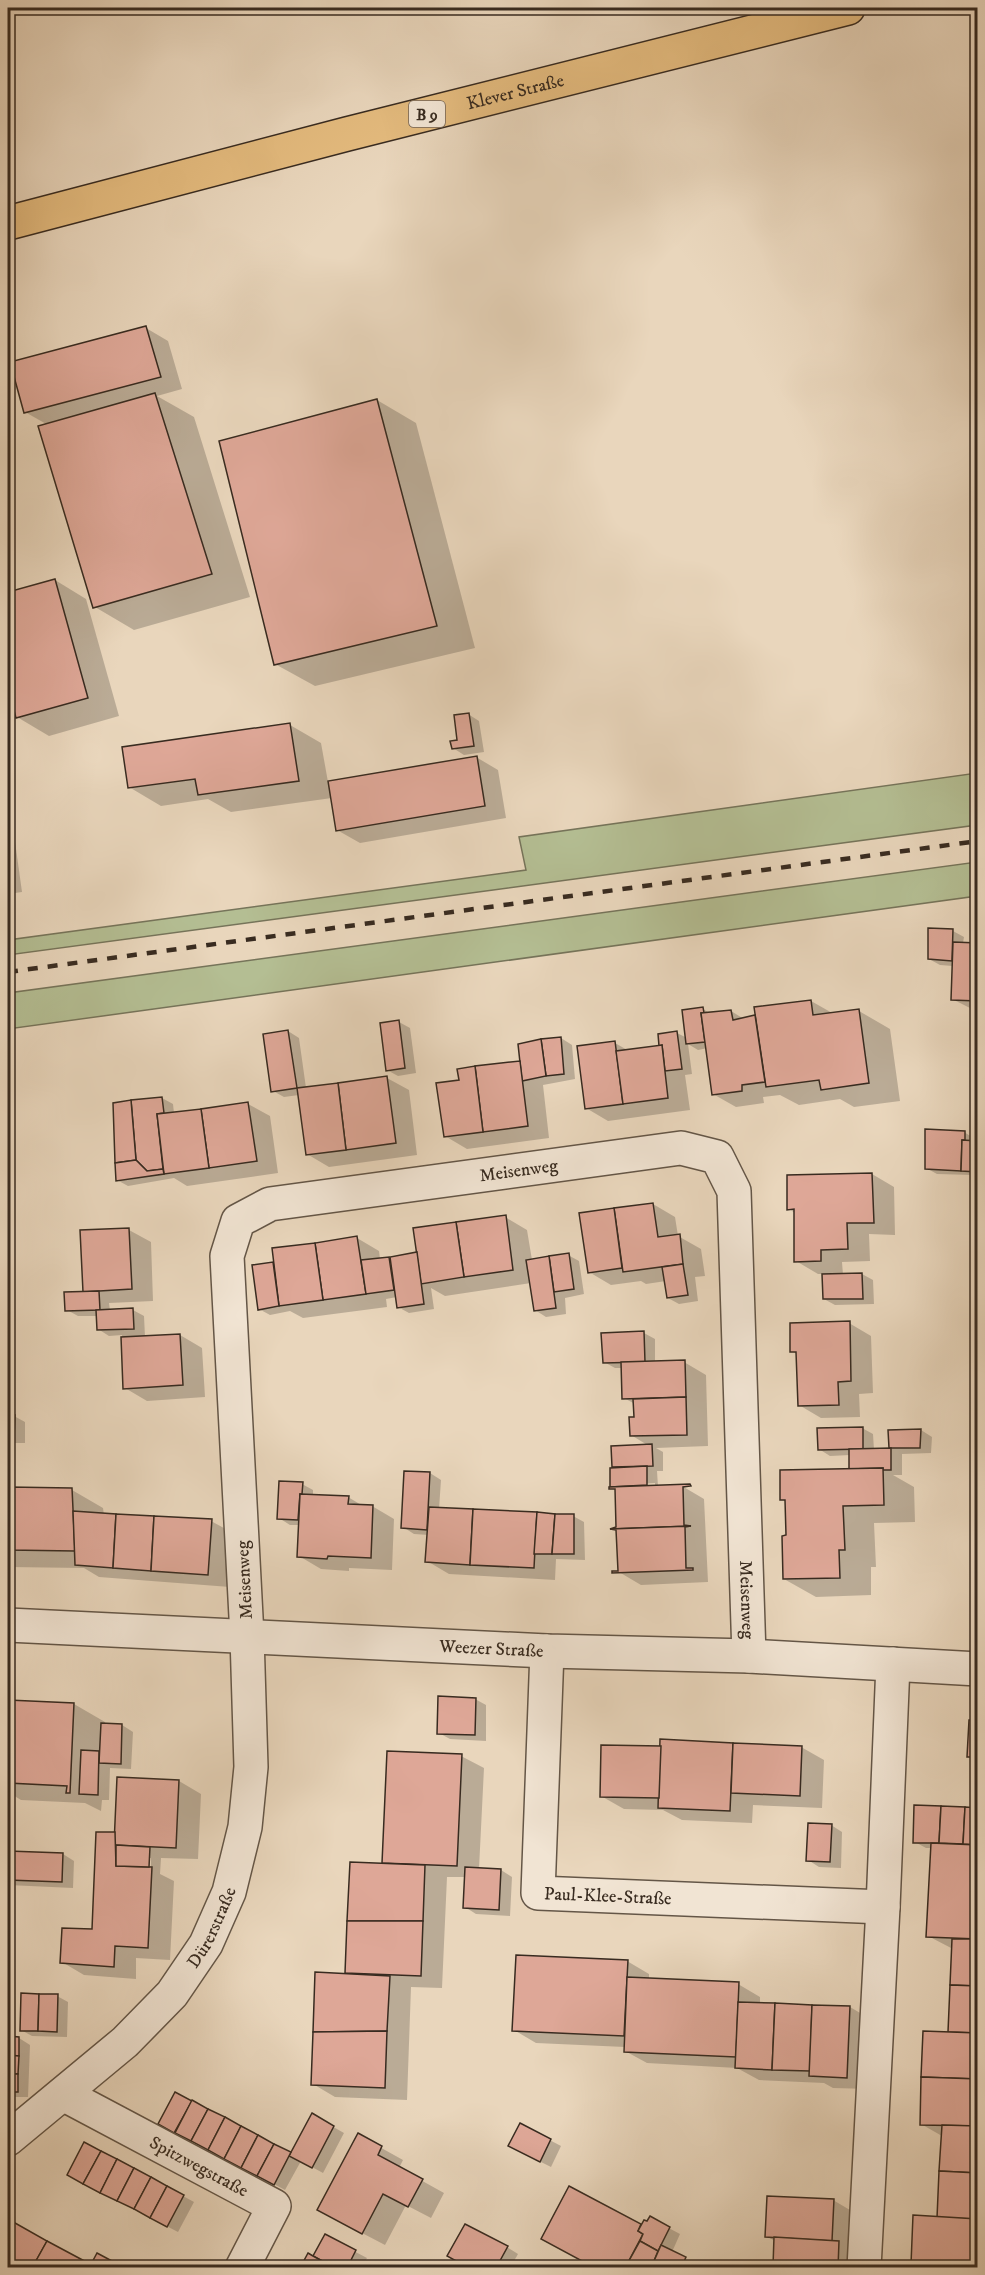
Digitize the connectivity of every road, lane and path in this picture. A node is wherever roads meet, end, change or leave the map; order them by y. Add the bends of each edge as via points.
1 (848, 8) edge
2 (8, 223) edge
3 (8, 1624) edge
4 (247, 1636) junction
5 (548, 1651) junction
6 (748, 1656) junction
7 (893, 1664) junction
8 (978, 1669) edge
9 (883, 1907) junction
10 (63, 2094) junction
11 (8, 2139) edge
12 (242, 2268) edge
13 (864, 2268) edge

1 - 2 main road, Klever Straße / B 9
3 - 4 street, Weezer Straße
4 - 5 street, Weezer Straße
4 - 6 street, Meisenweg via 227,1256 238,1221 270,1204 681,1148 717,1158 734,1191
4 - 10 street, Dürerstraße via 251,1767 244,1827 229,1892 206,1944 172,1994 125,2042
5 - 6 street, Weezer Straße
5 - 9 street, Paul-Klee-Straße via 538,1893
6 - 7 street, Weezer Straße
7 - 8 street, Weezer Straße
7 - 9 street
9 - 13 street
10 - 11 street, Dürerstraße
10 - 12 street, Spitzwegstraße via 274,2206

